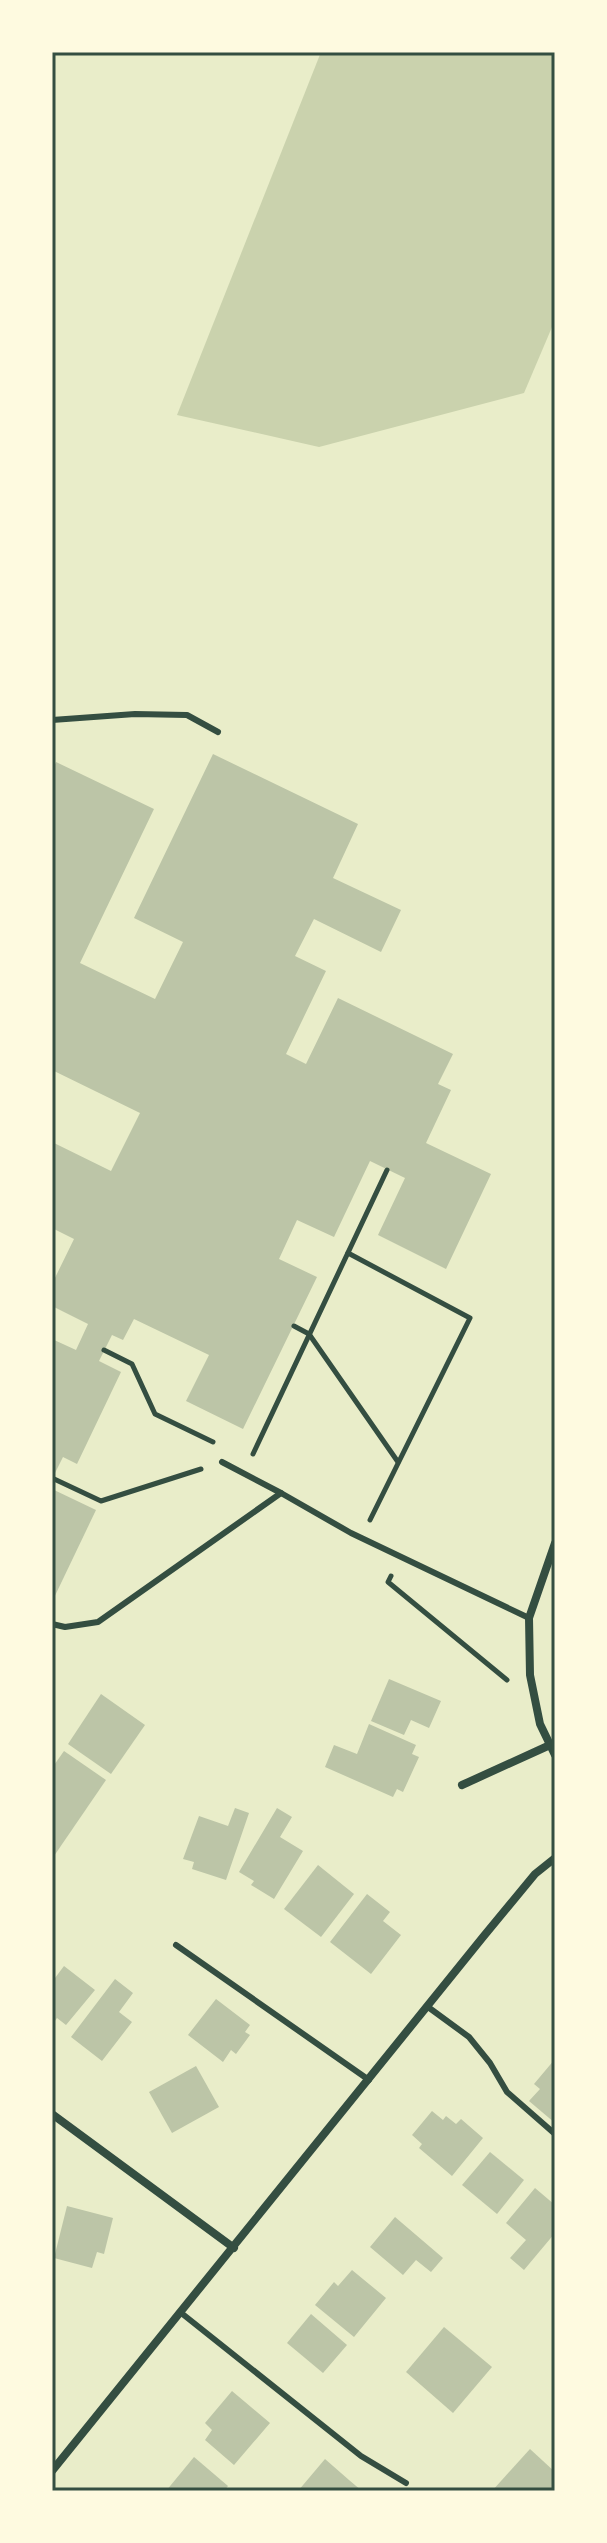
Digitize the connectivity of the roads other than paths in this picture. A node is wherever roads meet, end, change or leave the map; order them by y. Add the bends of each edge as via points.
1 (52, 720) edge
2 (218, 732) dead end
3 (222, 1462) road end
4 (281, 1493) junction
5 (555, 1543) edge
6 (529, 1618) junction
7 (52, 1624) edge
8 (550, 1745) junction
9 (555, 1755) edge
10 (462, 1785) dead end
11 (555, 1858) edge
12 (176, 1945) dead end
13 (428, 2007) junction
14 (369, 2080) junction
15 (52, 2114) edge
16 (555, 2134) edge
17 (234, 2248) junction
18 (180, 2312) junction
19 (52, 2471) edge
20 (406, 2483) dead end

1 - 2 lane via 187,715
3 - 4 lane
4 - 6 lane via 351,1533
4 - 7 lane via 98,1622
5 - 6 street
6 - 8 street via 530,1675
8 - 9 street
8 - 10 street
11 - 13 street via 535,1874
12 - 14 lane
13 - 14 street
13 - 16 lane via 469,2037 507,2092
14 - 17 street
15 - 17 street
17 - 18 street
18 - 19 street
18 - 20 lane via 361,2456

